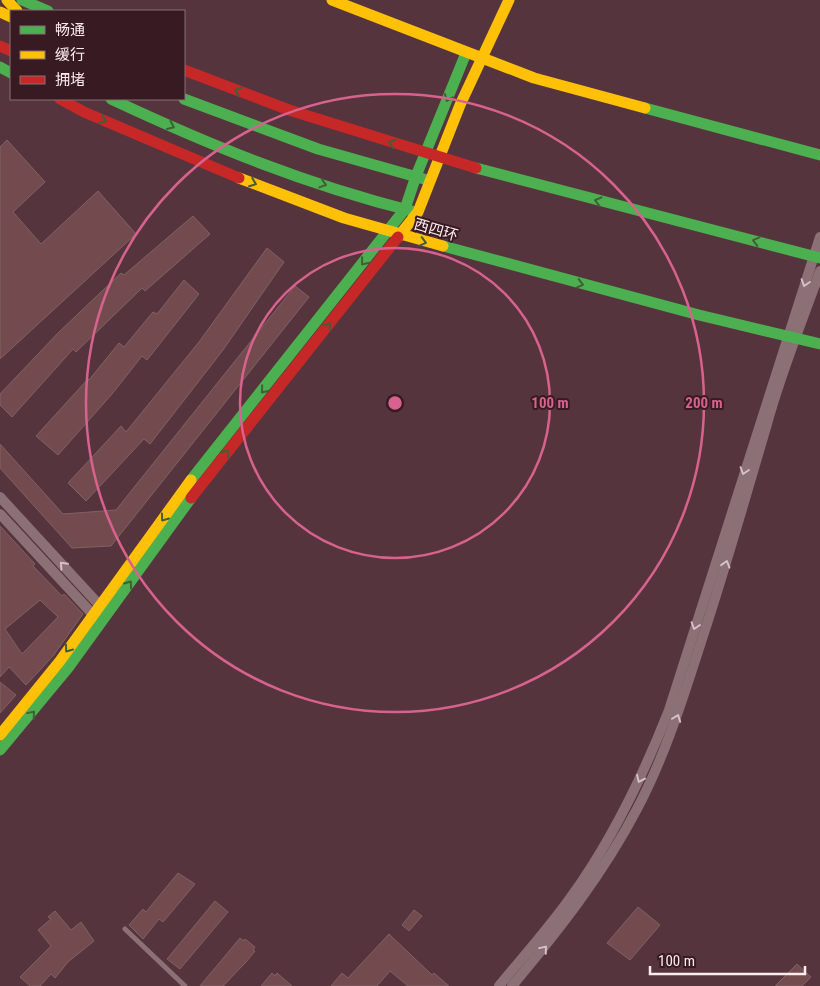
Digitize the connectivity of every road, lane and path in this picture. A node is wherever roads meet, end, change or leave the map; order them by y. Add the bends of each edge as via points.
1 (7, 0) edge
2 (22, 0) edge
3 (332, 0) edge
4 (509, 0) edge
5 (16, 10) edge
6 (46, 10) edge
7 (466, 53) junction
8 (480, 58) junction
9 (185, 70) edge
10 (185, 98) edge
11 (62, 100) edge
12 (113, 100) edge
13 (820, 155) edge
14 (416, 176) junction
15 (429, 180) junction
16 (405, 209) junction
17 (418, 212) junction
18 (820, 237) edge
19 (820, 258) edge
20 (820, 271) edge
21 (820, 344) edge
22 (0, 497) edge
23 (0, 514) edge
24 (100, 614) junction
25 (0, 735) edge
26 (0, 750) edge
27 (125, 929) dead end
28 (185, 986) edge
29 (499, 986) edge
30 (512, 986) edge

1 - 5 main road
2 - 6 main road
3 - 7 main road
4 - 8 main road
7 - 8 main road
7 -> 14 main road
8 - 13 main road via 534,78
8 - 15 main road
19 -> 9 main road via 460,164 288,110
10 - 14 main road via 318,150
11 -> 21 main road, 西四环 via 217,169 344,218 487,259
12 -> 16 main road via 235,155
14 - 15 main road
14 - 16 main road
15 - 17 main road
16 - 17 main road
16 -> 24 main road via 184,489
24 -> 17 main road
18 -> 29 street via 669,710 653,749 629,803 592,865 554,919
30 -> 20 street via 574,910 601,871 638,808 663,754 719,585 767,422
24 -> 22 street
23 - 24 street
24 -> 25 main road
26 -> 24 main road via 48,695
27 - 28 lane

